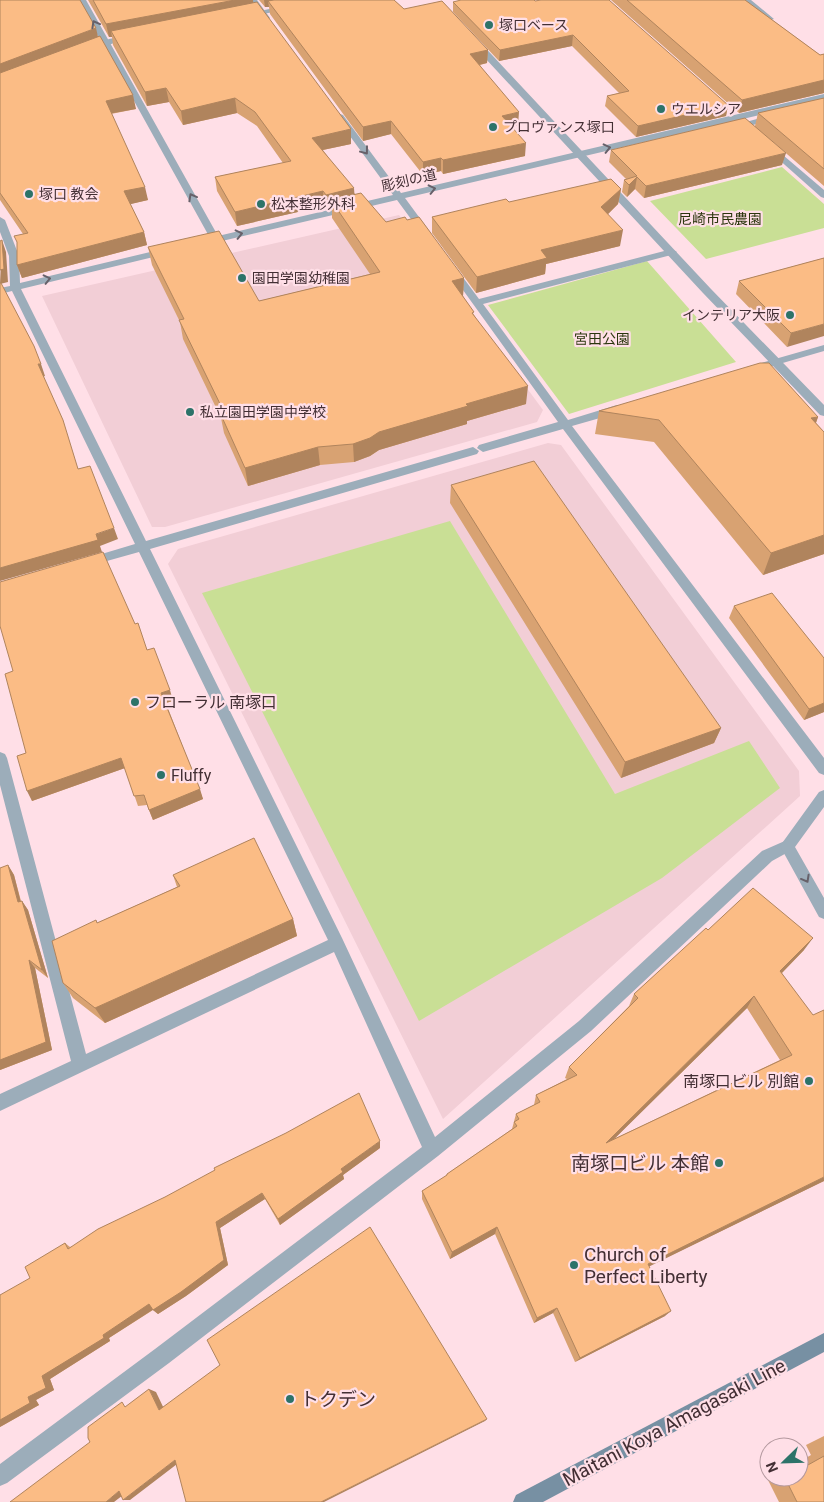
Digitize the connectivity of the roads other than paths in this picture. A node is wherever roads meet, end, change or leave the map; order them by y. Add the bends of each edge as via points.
1 (82, 0) edge
2 (253, 0) edge
3 (746, 0) edge
4 (298, 5) edge
5 (262, 12) junction
6 (237, 17) edge
7 (777, 24) edge
8 (271, 25) edge
9 (466, 32) edge
10 (141, 35) edge
11 (106, 44) junction
12 (80, 54) edge
13 (824, 97) edge
14 (824, 105) edge
15 (335, 111) edge
16 (733, 114) junction
17 (744, 124) junction
18 (752, 130) edge
19 (766, 143) edge
20 (581, 154) junction
21 (608, 157) dead end
22 (824, 195) edge
23 (399, 196) junction
24 (0, 220) edge
25 (215, 239) junction
26 (432, 242) edge
27 (197, 244) edge
28 (178, 248) edge
29 (672, 252) junction
30 (444, 258) edge
31 (15, 288) junction
32 (0, 291) edge
33 (477, 303) junction
34 (824, 348) edge
35 (776, 362) junction
36 (756, 368) edge
37 (632, 404) edge
38 (824, 412) edge
39 (566, 424) junction
40 (143, 546) junction
41 (76, 566) edge
42 (0, 758) edge
43 (824, 768) edge
44 (824, 796) edge
45 (787, 846) junction
46 (824, 912) edge
47 (338, 943) junction
48 (80, 1064) junction
49 (0, 1103) edge
50 (432, 1150) junction
51 (824, 1342) edge
52 (0, 1476) edge
53 (523, 1502) edge

11 -> 1 street
2 - 5 street
3 - 7 street
4 - 5 street
5 - 6 street
5 - 8 street
9 - 20 street
10 - 11 street
11 - 12 street
25 -> 11 street
13 - 16 street, 彫刻の道
14 - 17 street
15 -> 23 street
16 - 17 street
20 -> 16 street, 彫刻の道
17 - 18 street
17 - 21 street
19 - 22 street
23 -> 20 street, 彫刻の道
20 - 29 street
25 -> 23 street, 彫刻の道
23 - 26 street
24 - 31 street via 14,256
25 - 27 street, 彫刻の道
31 -> 28 street
29 - 33 street
29 - 35 street
30 - 33 street
31 - 32 street
31 - 40 street
33 - 39 street
34 - 35 street
35 - 36 street
35 - 38 street
37 - 39 street
39 - 40 street
39 - 43 street
40 - 41 street
40 - 47 street
42 - 48 street
44 - 45 street
45 -> 46 street
45 - 50 street via 767,856 585,1026
47 - 48 street
47 - 50 street
48 - 49 street
50 - 52 street
51 - 53 main road, Maitani Koya Amagasaki Line

